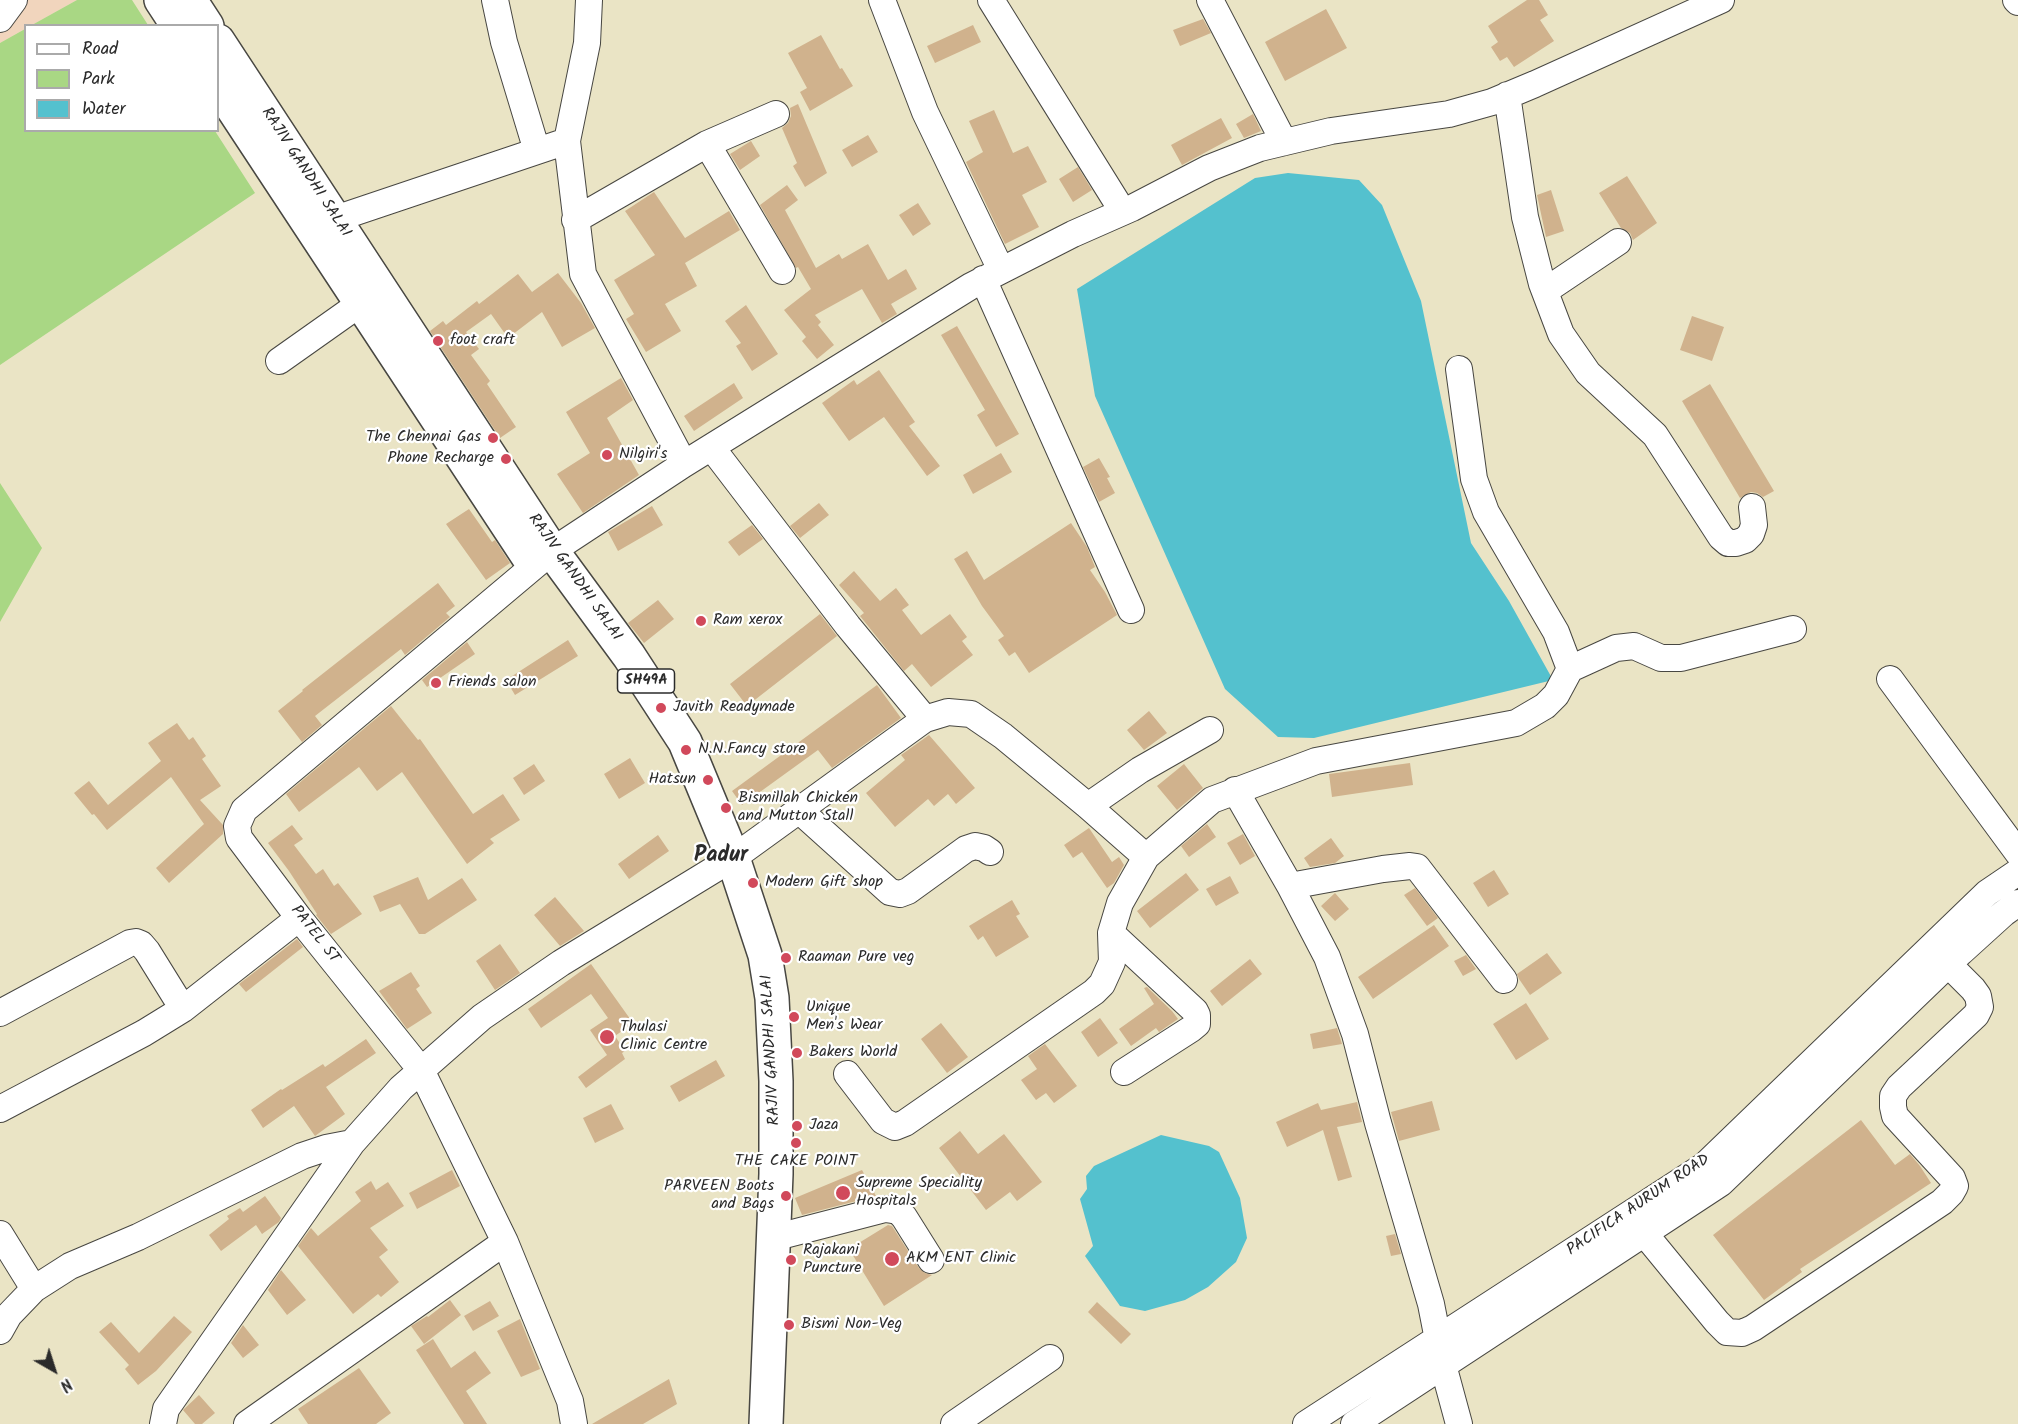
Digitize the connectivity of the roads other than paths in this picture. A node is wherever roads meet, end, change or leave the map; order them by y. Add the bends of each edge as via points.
1 (14, 0) edge
2 (161, 0) edge
3 (190, 0) edge
4 (495, 0) edge
5 (589, 0) edge
6 (882, 0) edge
7 (991, 0) edge
8 (1210, 0) edge
9 (1720, 0) edge
10 (0, 20) edge
11 (177, 24) edge
12 (206, 24) edge
13 (219, 43) edge
14 (219, 88) edge
15 (1507, 95) junction
16 (776, 114) dead end
17 (567, 141) junction
18 (1284, 142) junction
19 (707, 144) junction
20 (537, 151) junction
21 (1123, 212) junction
22 (335, 219) junction
23 (575, 220) junction
24 (1618, 242) dead end
25 (782, 271) dead end
26 (992, 275) junction
27 (1545, 291) junction
28 (361, 303) junction
29 (279, 361) dead end
30 (1459, 369) dead end
31 (712, 447) junction
32 (684, 464) junction
33 (1752, 507) dead end
34 (543, 558) junction
35 (1131, 610) dead end
36 (1793, 629) dead end
37 (1570, 669) junction
38 (1890, 679) dead end
39 (925, 719) junction
40 (1210, 730) dead end
41 (1235, 790) junction
42 (1088, 806) junction
43 (800, 810) junction
44 (990, 852) dead end
45 (2018, 853) edge
46 (1146, 857) junction
47 (726, 862) junction
48 (2018, 872) edge
49 (1290, 886) junction
50 (1987, 893) junction
51 (2011, 908) edge
52 (299, 918) junction
53 (1111, 933) junction
54 (1948, 964) junction
55 (1504, 980) dead end
56 (183, 1009) junction
57 (0, 1013) edge
58 (422, 1070) junction
59 (1124, 1072) dead end
60 (847, 1074) dead end
61 (0, 1109) edge
62 (352, 1143) junction
63 (1644, 1233) junction
64 (0, 1234) edge
65 (773, 1238) junction
66 (505, 1242) junction
67 (932, 1260) dead end
68 (34, 1289) junction
69 (0, 1331) edge
70 (1438, 1337) junction
71 (1050, 1358) dead end
72 (1443, 1365) junction
73 (164, 1424) edge
74 (247, 1424) edge
75 (574, 1424) edge
76 (745, 1424) edge
77 (766, 1424) edge
78 (954, 1424) edge
79 (1306, 1424) edge
80 (1354, 1424) edge
81 (1459, 1424) edge

1 - 10 street
2 - 11 main road
3 - 12 main road
4 - 20 street
5 - 17 street via 586,43
6 - 26 street
7 - 21 street
8 - 18 street
9 - 15 street, PATEL ST
13 - 22 main road, RAJIV GANDHI SALAI / SH49A
14 - 28 main road, RAJIV GANDHI SALAI / SH49A
15 - 18 street, PATEL ST via 1449,114
15 - 27 street via 1525,217
16 - 19 street
17 - 20 street
17 - 23 street
18 - 21 street, PATEL ST via 1209,168
19 - 23 street
19 - 25 street
20 - 22 street
21 - 26 street, PATEL ST
22 - 34 main road, RAJIV GANDHI SALAI / SH49A
23 - 32 street via 583,274
24 - 27 street
26 - 31 street, PATEL ST
26 - 35 street
27 - 33 street via 1561,334 1588,373 1655,435 1728,543 1745,540 1751,534
28 - 29 street
28 - 34 main road, RAJIV GANDHI SALAI / SH49A
30 - 37 street via 1474,479 1486,512 1557,632
31 - 32 street, PATEL ST
31 - 39 street via 848,626
32 - 34 street, PATEL ST
34 - 47 main road, RAJIV GANDHI SALAI / SH49A via 666,750
34 - 52 street, PATEL ST via 244,810 237,825 239,838
36 - 37 street via 1681,658 1661,658 1634,646 1616,648
37 - 41 street via 1556,695 1516,723 1316,761
38 - 45 street
39 - 42 street via 948,711 971,714 1003,735
39 - 43 street
40 - 42 street via 1140,770
41 - 46 street via 1212,800
41 - 49 street
42 - 46 street
43 - 44 street via 890,892 908,891 966,849 975,846
43 - 47 street
46 - 53 street via 1120,903
47 - 58 street via 561,963 482,1017
47 - 65 main road, RAJIV GANDHI SALAI / SH49A via 765,955 772,998 776,1081
47 - 76 main road, RAJIV GANDHI SALAI / SH49A via 752,985 759,1110
48 - 50 street, PACIFICA AURUM ROAD
49 - 55 street via 1383,869 1417,867
49 - 70 street via 1327,957 1355,1034
50 - 51 street
50 - 70 street, PACIFICA AURUM ROAD via 1704,1166
51 - 54 street, PACIFICA AURUM ROAD
52 - 56 street
52 - 58 street, PATEL ST
53 - 59 street via 1197,1015 1197,1024 1191,1029
53 - 60 street via 1112,962 1094,992 905,1123 895,1127 883,1121
54 - 63 street, PACIFICA AURUM ROAD via 1721,1183
54 - 63 street via 1973,989 1980,1006 1976,1015 1893,1095 1895,1116 1952,1178 1955,1186 1942,1202 1742,1333 1727,1332 1717,1322
56 - 57 street via 147,951 136,942
56 - 61 street
58 - 62 street
58 - 66 street, PATEL ST
62 - 68 street via 302,1156 70,1266
62 - 73 street via 166,1409
63 - 72 street, PACIFICA AURUM ROAD
64 - 68 street
65 - 67 street via 885,1209 898,1211
65 - 77 main road, RAJIV GANDHI SALAI / SH49A
66 - 74 street
66 - 75 street, PATEL ST via 570,1401
68 - 69 street via 9,1315
70 - 72 street
70 - 79 street, PACIFICA AURUM ROAD
71 - 78 street
72 - 80 street, PACIFICA AURUM ROAD
72 - 81 street

